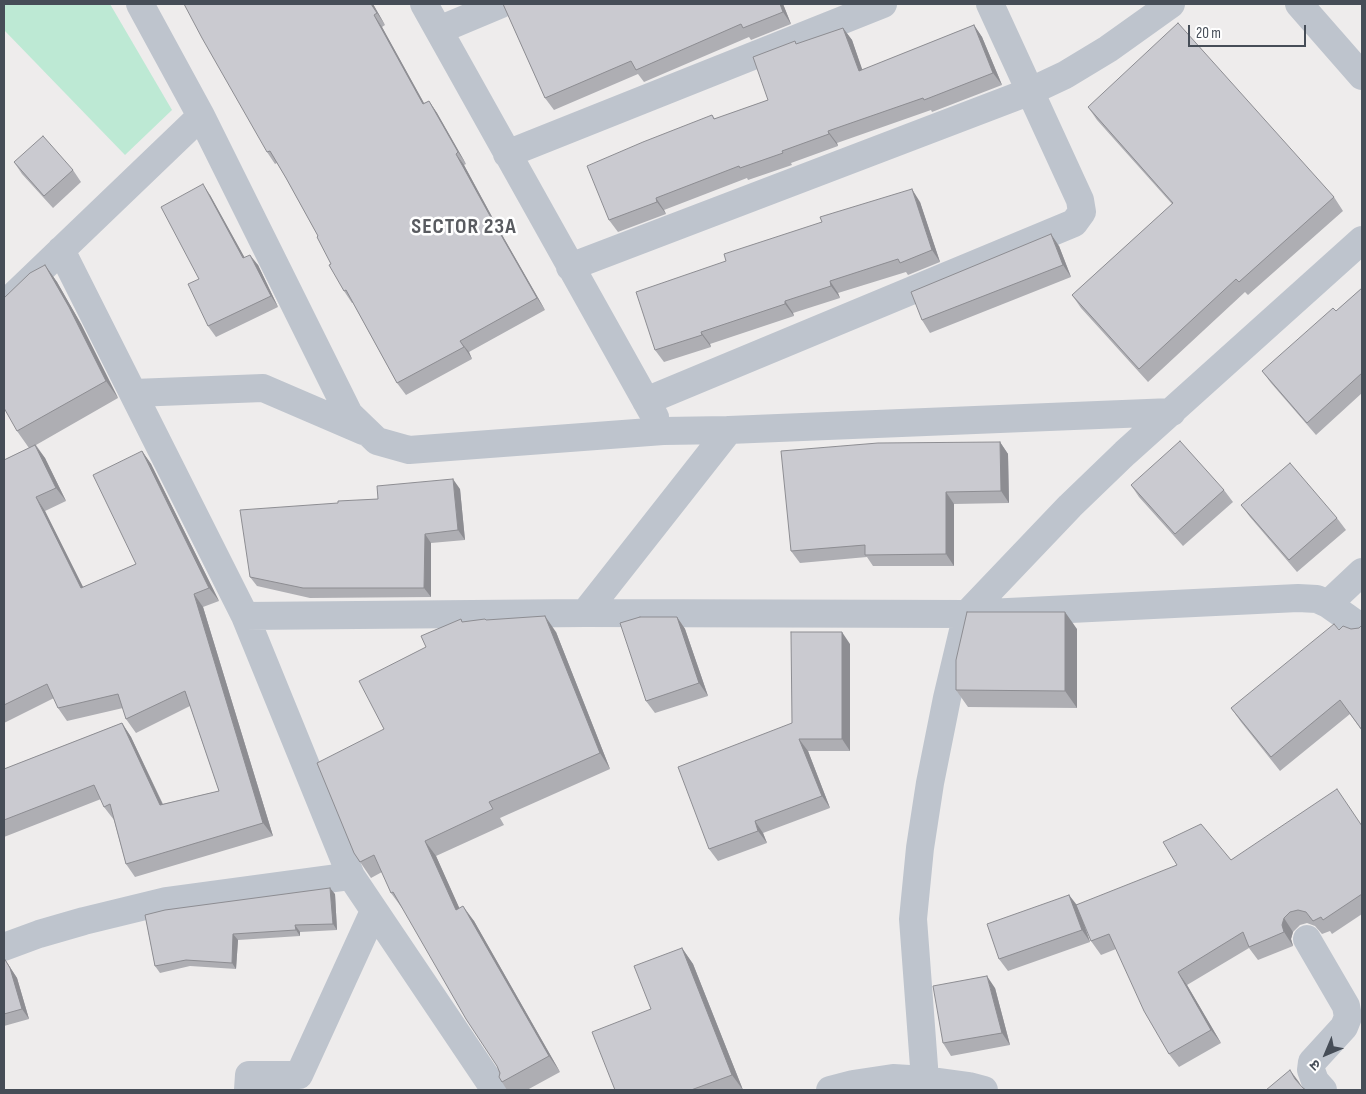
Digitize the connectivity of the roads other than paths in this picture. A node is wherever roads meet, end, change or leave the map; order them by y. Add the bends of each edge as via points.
1 (140, 4) edge
2 (424, 4) edge
3 (501, 4) edge
4 (883, 4) edge
5 (990, 4) edge
6 (1171, 4) edge
7 (1299, 4) edge
8 (439, 30) junction
9 (1362, 76) edge
10 (1031, 91) junction
11 (201, 116) junction
12 (507, 154) junction
13 (1362, 240) edge
14 (61, 250) junction
15 (570, 267) junction
16 (4, 305) edge
17 (134, 394) junction
18 (646, 401) junction
19 (1172, 412) junction
20 (729, 430) junction
21 (663, 431) junction
22 (370, 434) junction
23 (1362, 572) edge
24 (1328, 604) junction
25 (585, 613) junction
26 (967, 614) junction
27 (245, 616) junction
28 (1362, 628) edge
29 (351, 876) junction
30 (374, 911) junction
31 (1307, 939) dead end
32 (4, 947) edge
33 (925, 1080) junction
34 (248, 1090) edge
35 (495, 1090) edge
36 (830, 1090) edge
37 (984, 1090) edge
38 (1323, 1090) edge

1 - 11 street
2 - 8 street
3 - 8 street
4 - 12 street
5 - 10 street
6 - 10 street via 1108,49
7 - 9 street
8 - 12 street
10 - 15 street
10 - 18 street via 1080,200 1082,212 1074,222
11 - 14 street
11 - 22 street via 349,414
12 - 15 street
13 - 19 street
14 - 16 street
14 - 17 street
15 - 18 street
17 - 22 street via 263,388
17 - 27 street
18 - 21 street
19 - 20 street
19 - 26 street via 1070,506
20 - 21 street
20 - 25 street
21 - 22 street via 409,450 378,441
23 - 24 street
24 - 26 street via 1316,599 1298,598
24 - 28 street
25 - 26 street
25 - 27 street
26 - 33 street via 946,698 930,783 913,919
27 - 29 street
29 - 30 street
29 - 32 street via 166,901 39,934
30 - 34 street via 299,1075 249,1075
30 - 35 street
31 - 38 street via 1346,1006 1348,1017 1344,1027 1312,1062 1311,1070
33 - 36 street via 893,1078
33 - 37 street

